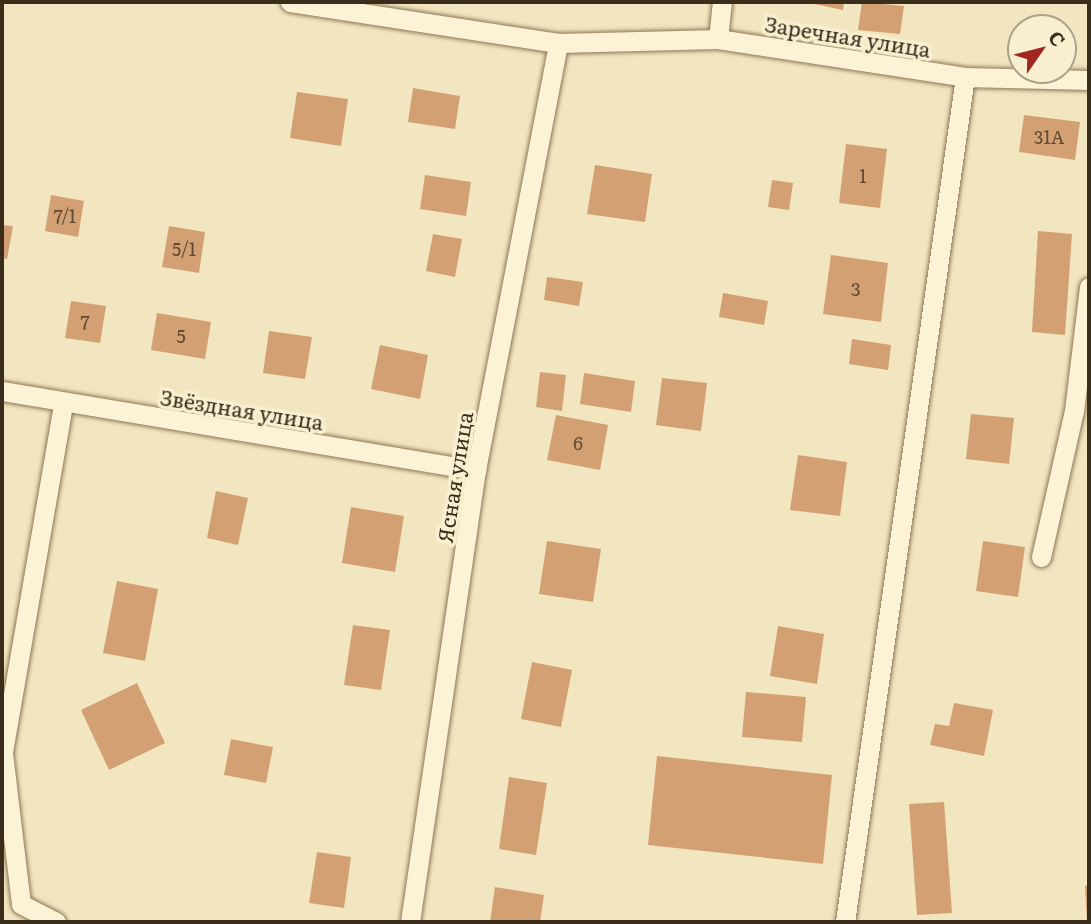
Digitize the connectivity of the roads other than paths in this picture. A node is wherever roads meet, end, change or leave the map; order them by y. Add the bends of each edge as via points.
1 (290, 2) edge
2 (722, 2) edge
3 (718, 39) junction
4 (558, 43) junction
5 (965, 77) junction
6 (1089, 80) edge
7 (1089, 287) edge
8 (2, 391) edge
9 (63, 403) junction
10 (1081, 412) edge
11 (476, 470) junction
12 (1041, 557) dead end
13 (56, 922) edge
14 (410, 922) edge
15 (845, 922) edge

1 - 4 street, Заречная улица
2 - 3 street
3 - 4 street, Заречная улица
3 - 5 street, Заречная улица
4 - 11 street, Ясная улица
5 - 6 street, Заречная улица
5 - 15 street
7 - 10 street
8 - 9 street, Звёздная улица
9 - 11 street, Звёздная улица
9 - 13 street via 3,752 20,904
10 - 12 street
11 - 14 street, Ясная улица

